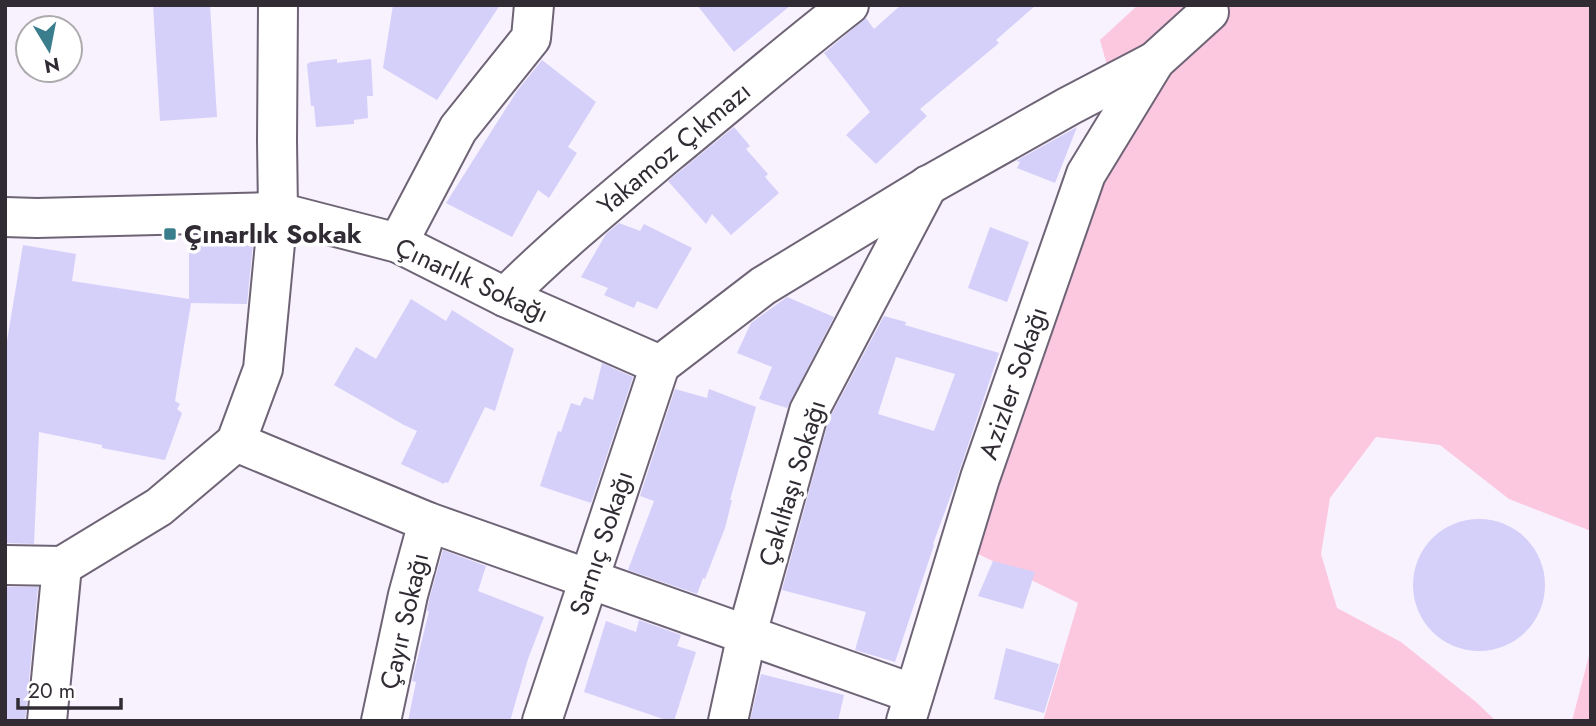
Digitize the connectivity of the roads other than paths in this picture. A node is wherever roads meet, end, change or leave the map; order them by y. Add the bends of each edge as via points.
1 (278, 5) edge
2 (534, 5) edge
3 (849, 5) edge
4 (1209, 12) dead end
5 (1155, 61) junction
6 (929, 185) junction
7 (278, 212) junction
8 (5, 217) edge
9 (398, 243) junction
10 (505, 297) junction
11 (660, 365) junction
12 (236, 442) junction
13 (428, 522) junction
14 (5, 565) edge
15 (62, 566) junction
16 (589, 578) junction
17 (747, 634) junction
18 (910, 708) edge
19 (47, 721) edge
20 (381, 721) edge
21 (542, 721) edge
22 (729, 721) edge

1 - 7 street
2 - 9 street via 531,38 458,130
3 - 10 street, Yakamoz Çıkmazı via 597,212
4 - 5 street, Azizler Sokağı
5 - 6 street, Azizler Sokağı
5 - 18 street, Azizler Sokağı via 1086,174 980,478
6 - 11 street, Azizler Sokağı via 763,286
6 - 17 street, Çakıltaşı Sokağı via 809,411
7 - 8 street, Çınarlık Sokağı
7 - 9 street, Çınarlık Sokağı
7 - 12 street via 263,369
9 - 10 street, Çınarlık Sokağı
10 - 11 street, Çınarlık Sokağı
11 - 16 street, Sarnıç Sokağı
12 - 13 street
12 - 15 street via 159,507
13 - 16 street
13 - 20 street, Çayır Sokağı
14 - 15 street
15 - 19 street
16 - 17 street
16 - 21 street, Sarnıç Sokağı
17 - 18 street
17 - 22 street, Çakıltaşı Sokağı

